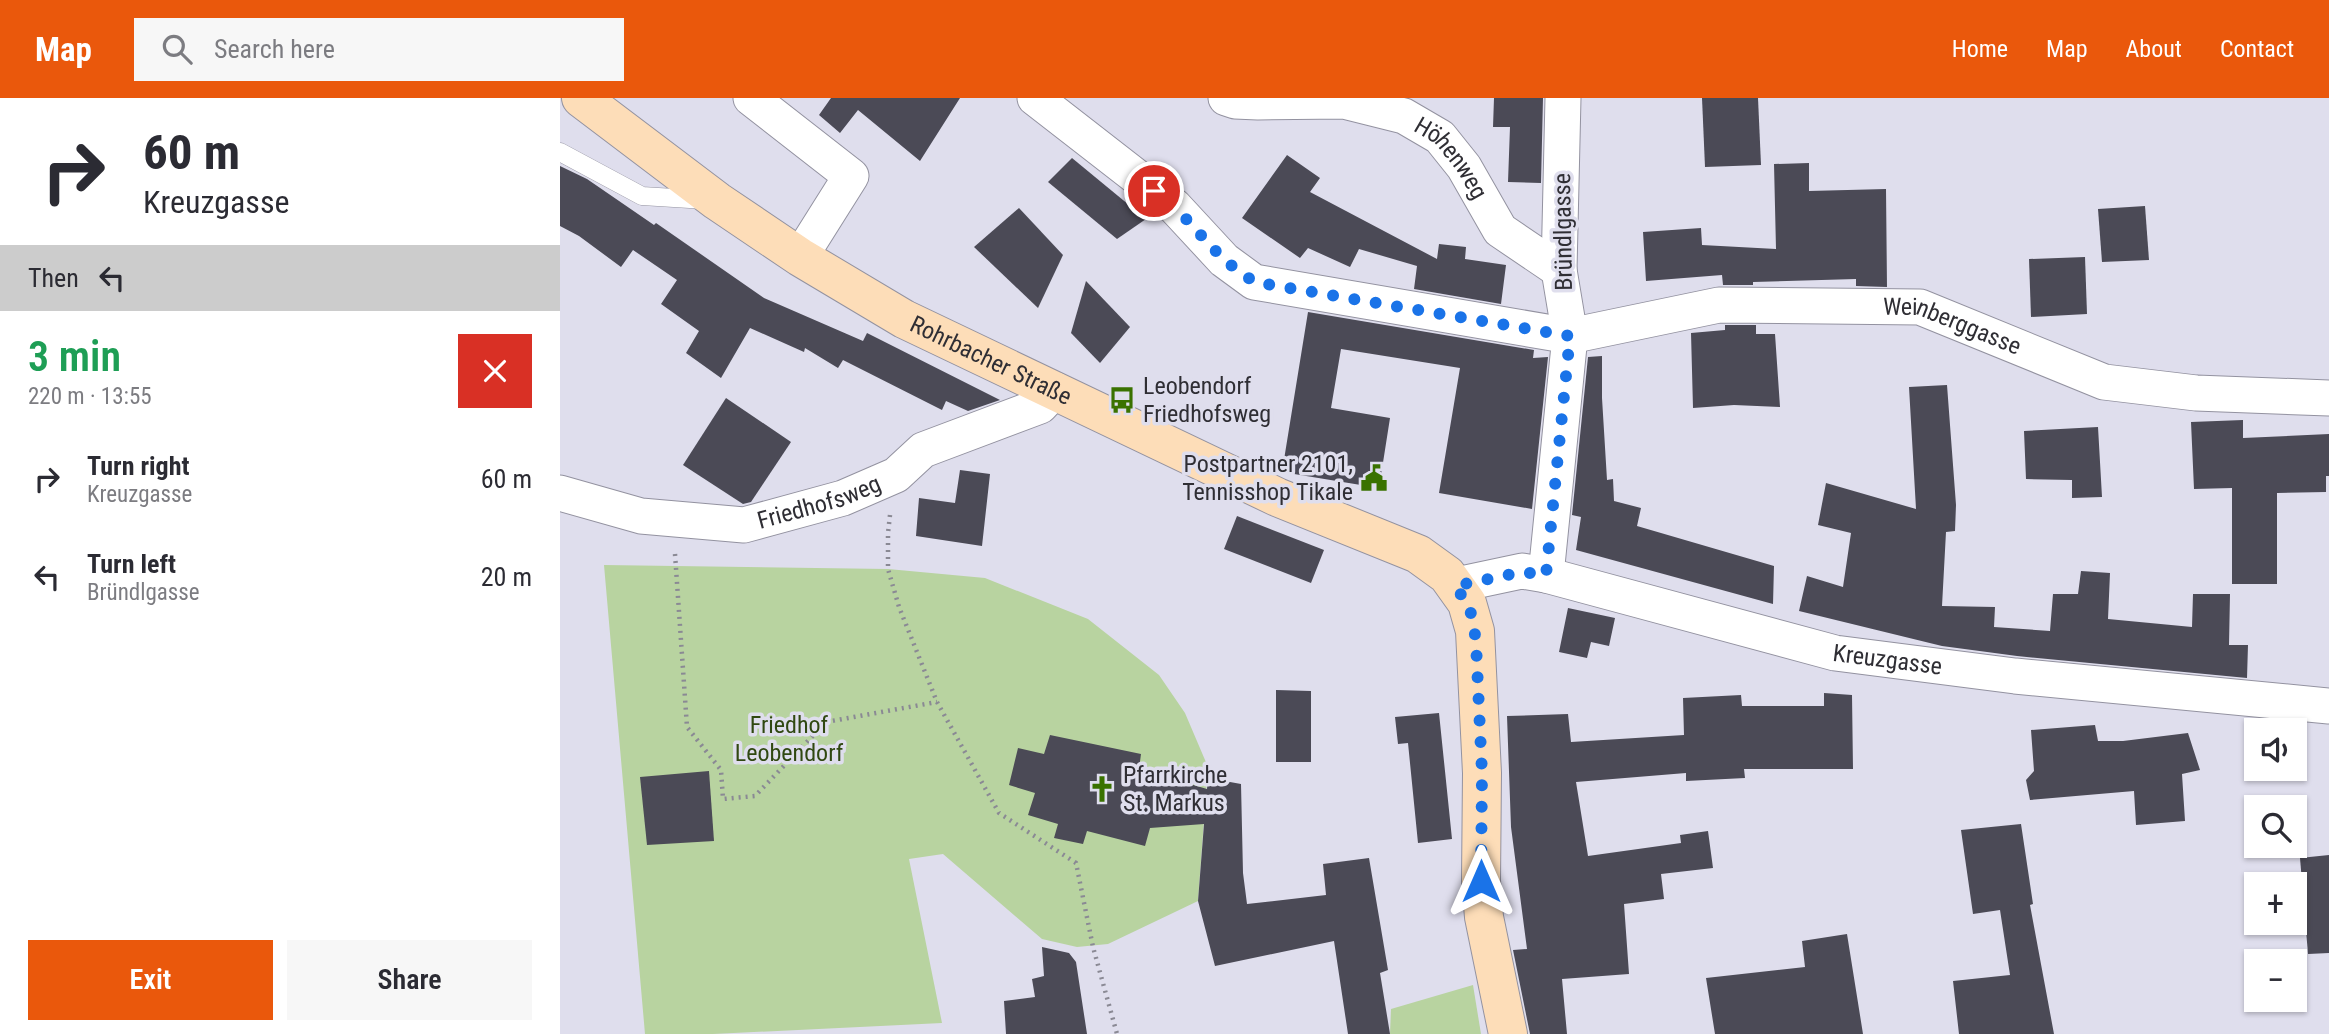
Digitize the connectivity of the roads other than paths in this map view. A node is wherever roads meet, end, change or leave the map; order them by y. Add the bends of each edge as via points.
1 (581, 98) edge
2 (751, 98) edge
3 (1035, 98) edge
4 (1226, 98) edge
5 (1563, 98) edge
6 (1344, 100) edge
7 (560, 152) edge
8 (718, 201) junction
9 (800, 257) junction
10 (1559, 271) junction
11 (1570, 336) junction
12 (1055, 390) junction
13 (2329, 398) edge
14 (560, 494) edge
15 (1546, 575) junction
16 (1455, 586) junction
17 (2329, 706) edge
18 (1508, 1034) edge

1 - 8 main road, Rohrbacher Straße
2 - 9 street via 851,176
3 - 11 street via 1174,206 1224,260 1254,282
4 - 6 street, Höhenweg
5 - 10 street, Bründlgasse
6 - 10 street, Höhenweg via 1404,116 1440,137 1464,167 1500,230
7 - 8 lane via 642,196
8 - 9 main road, Rohrbacher Straße
9 - 12 main road, Rohrbacher Straße via 904,319
10 - 11 street, Bründlgasse
11 - 13 street, Weinberggasse via 1719,305 1920,307 2104,382 2196,393
11 - 15 street, Bründlgasse
12 - 14 street, Friedhofsweg via 1040,406 923,450 896,475 843,498 744,525 641,516
12 - 16 main road, Rohrbacher Straße via 1277,497 1418,554
15 - 16 street, Kreuzgasse via 1522,572
15 - 17 street, Kreuzgasse via 1835,653 2015,676
16 - 18 main road, Rohrbacher Straße via 1473,619 1476,643 1481,881

